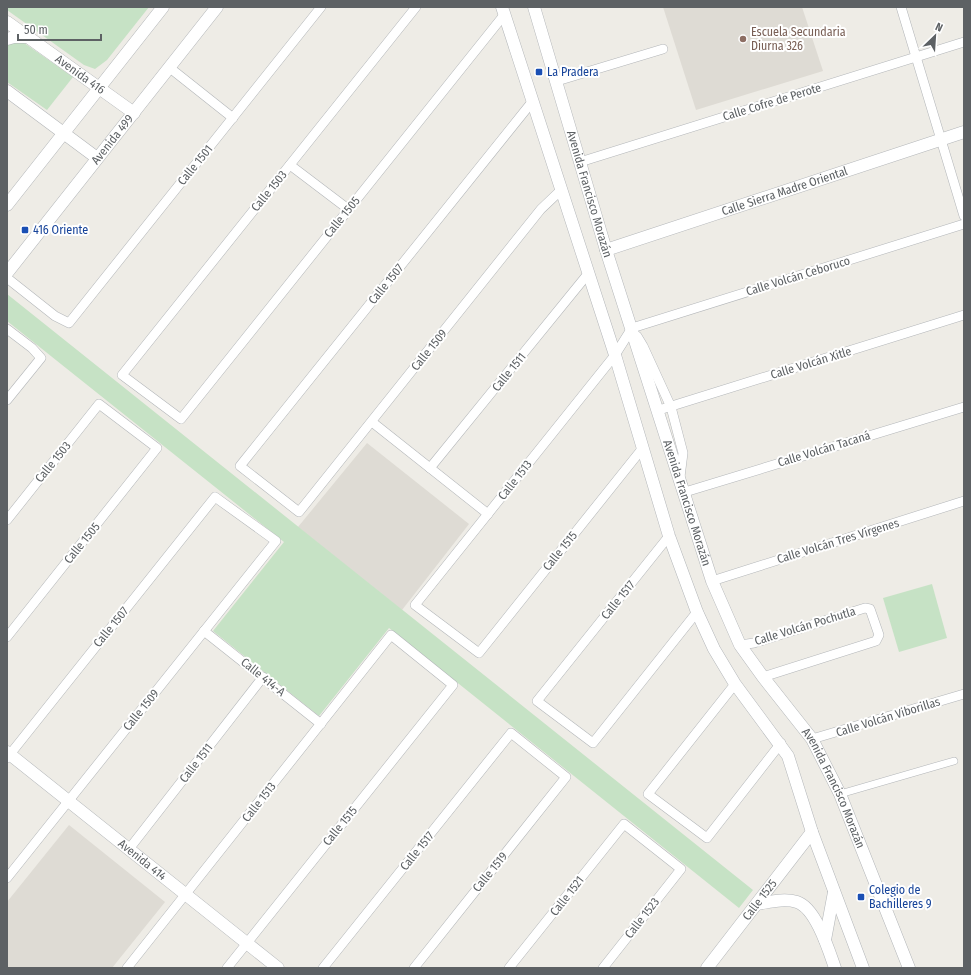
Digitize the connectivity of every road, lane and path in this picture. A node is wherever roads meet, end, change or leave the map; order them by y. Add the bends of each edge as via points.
1 (163, 7) edge
2 (217, 7) edge
3 (321, 7) edge
4 (416, 7) edge
5 (534, 7) edge
6 (901, 7) edge
7 (503, 11) edge
8 (7, 22) edge
9 (29, 37) junction
10 (7, 39) edge
11 (964, 42) edge
12 (664, 49) dead end
13 (916, 57) junction
14 (170, 68) junction
15 (557, 81) junction
16 (100, 88) junction
17 (7, 91) edge
18 (532, 102) junction
19 (134, 112) junction
20 (232, 118) junction
21 (964, 132) edge
22 (65, 133) junction
23 (941, 139) junction
24 (97, 158) junction
25 (580, 162) junction
26 (290, 165) junction
27 (561, 190) junction
28 (7, 206) edge
29 (348, 209) junction
30 (964, 216) edge
31 (964, 224) edge
32 (606, 250) junction
33 (7, 273) edge
34 (587, 275) junction
35 (7, 278) edge
36 (964, 315) edge
37 (632, 328) junction
38 (7, 329) edge
39 (614, 355) junction
40 (7, 400) edge
41 (99, 404) joint
42 (671, 407) junction
43 (964, 407) edge
44 (659, 410) junction
45 (181, 419) joint
46 (372, 422) junction
47 (642, 449) junction
48 (430, 468) junction
49 (680, 477) junction
50 (685, 492) junction
51 (215, 497) joint
52 (964, 501) edge
53 (299, 512) joint
54 (488, 514) junction
55 (7, 520) edge
56 (669, 536) junction
57 (712, 581) junction
58 (415, 605) joint
59 (697, 612) junction
60 (204, 631) junction
61 (391, 635) joint
62 (7, 637) edge
63 (740, 645) junction
64 (263, 677) junction
65 (763, 677) junction
66 (735, 684) junction
67 (964, 694) edge
68 (321, 724) junction
69 (812, 739) junction
70 (781, 743) junction
71 (8, 754) edge
72 (954, 761) dead end
73 (566, 777) joint
74 (840, 794) junction
75 (69, 801) junction
76 (812, 832) junction
77 (129, 849) junction
78 (681, 869) joint
79 (7, 878) edge
80 (834, 892) junction
81 (186, 894) junction
82 (757, 904) junction
83 (825, 940) junction
84 (247, 943) junction
85 (127, 968) edge
86 (227, 968) edge
87 (278, 968) edge
88 (323, 968) edge
89 (414, 968) edge
90 (509, 968) edge
91 (603, 968) edge
92 (707, 968) edge
93 (835, 968) edge
94 (863, 968) edge
95 (910, 968) edge

1 - 16 street
2 - 14 street, Avenida 499
3 - 20 street, Calle 1501
4 - 26 street, Calle 1503
5 - 15 street, Avenida Francisco Morazán
6 - 13 street
7 - 18 street, Avenida Francisco Morazán
7 - 29 street, Calle 1505
8 - 9 street, Avenida 416
9 - 10 street
9 - 16 street, Avenida 416
11 - 13 street, Calle Cofre de Perote
12 - 15 street
13 - 23 street
13 - 25 street, Calle Cofre de Perote
14 - 19 street, Avenida 499
14 - 20 street
15 - 25 street, Avenida Francisco Morazán
16 - 19 street, Avenida 416
16 - 22 street
17 - 22 street
18 - 27 street, Avenida Francisco Morazán
18 - 53 street, Calle 1507 via 240,466
19 - 24 street, Avenida 499
20 - 35 street, Calle 1501 via 69,323 55,316
21 - 23 street, Calle Sierra Madre Oriental
22 - 24 street
22 - 28 street
23 - 30 street
23 - 32 street, Calle Sierra Madre Oriental
24 - 33 street, Avenida 499
25 - 32 street, Avenida Francisco Morazán
26 - 29 street
26 - 45 street, Calle 1503 via 122,375
27 - 34 street, Avenida Francisco Morazán
27 - 46 street, Calle 1509 via 541,209
29 - 45 street, Calle 1505
31 - 37 street, Calle Volcán Ceboruco
32 - 37 street, Avenida Francisco Morazán
34 - 39 street, Avenida Francisco Morazán
34 - 48 street, Calle 1511
36 - 42 street, Calle Volcán Xitle
37 - 39 street, Calle 1513
37 - 42 street
37 - 44 street, Avenida Francisco Morazán
38 - 40 street via 41,358
39 - 47 street, Avenida Francisco Morazán
39 - 54 street, Calle 1513
41 - 55 street, Calle 1503
41 - 62 street, Calle 1505 via 157,448
42 - 44 street, Calle Volcán Xitle
42 - 49 street via 683,453
43 - 50 street, Calle Volcán Tacaná
44 - 49 street, Avenida Francisco Morazán
46 - 48 street
46 - 53 street, Calle 1509
47 - 56 street, Avenida Francisco Morazán
47 - 58 street, Calle 1515 via 479,653
48 - 54 street
49 - 50 street, Avenida Francisco Morazán
50 - 57 street, Avenida Francisco Morazán
51 - 60 street, Calle 1509 via 276,542
51 - 71 street, Calle 1507
52 - 57 street, Calle Volcán Tres Vírgenes
54 - 58 street, Calle 1513
56 - 59 street, Avenida Francisco Morazán
56 - 59 street, Calle 1517 via 537,701 593,743
57 - 63 street, Avenida Francisco Morazán
59 - 66 street, Avenida Francisco Morazán via 714,649
60 - 64 street, Calle 414-A
60 - 75 street, Calle 1509
61 - 68 street, Calle 1513
61 - 84 street, Calle 1515 via 453,685
63 - 65 street, Avenida Francisco Morazán
63 - 65 street, Calle Volcán Pochutla via 869,608 879,635 874,642
64 - 68 street, Calle 414-A
64 - 77 street, Calle 1511
65 - 69 street, Avenida Francisco Morazán
66 - 70 street, Avenida Francisco Morazán
66 - 70 street via 648,794 707,838
67 - 69 street, Calle Volcán Viborillas
68 - 81 street, Calle 1513
69 - 74 street, Avenida Francisco Morazán
70 - 76 street, Avenida Francisco Morazán via 794,770
71 - 75 street, Avenida 414
72 - 74 street
73 - 88 street, Calle 1517 via 511,733
73 - 89 street, Calle 1519
74 - 95 street, Avenida Francisco Morazán
75 - 77 street, Avenida 414
75 - 79 street, Calle 1509
76 - 80 street, Avenida Francisco Morazán
76 - 82 street, Calle 1525
77 - 81 street, Avenida 414
78 - 90 street, Calle 1521 via 624,824
78 - 91 street, Calle 1523
80 - 83 street
80 - 94 street, Avenida Francisco Morazán
81 - 84 street, Avenida 414
81 - 85 street, Calle 1513
82 - 83 street via 780,900 798,902 808,910
82 - 92 street, Calle 1525
83 - 93 street
84 - 86 street, Calle 1515
84 - 87 street, Avenida 414

